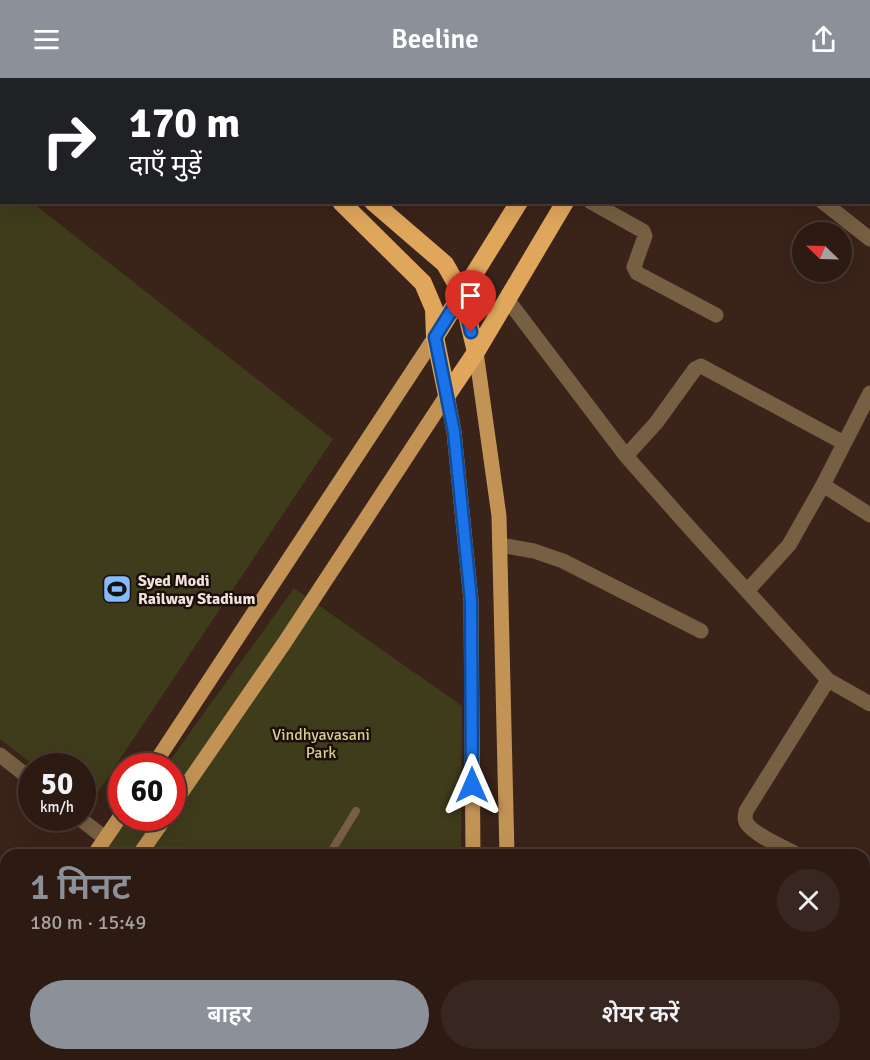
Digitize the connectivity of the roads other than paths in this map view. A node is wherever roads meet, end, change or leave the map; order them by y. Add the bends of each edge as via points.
1 (344, 204) edge
2 (375, 204) edge
3 (518, 204) edge
4 (564, 204) edge
5 (595, 204) edge
6 (826, 204) edge
7 (870, 239) edge
8 (462, 294) junction
9 (507, 299) junction
10 (716, 315) dead end
11 (435, 337) junction
12 (476, 352) junction
13 (870, 393) edge
14 (447, 395) junction
15 (844, 443) junction
16 (626, 456) junction
17 (824, 485) junction
18 (870, 516) edge
19 (500, 545) junction
20 (747, 591) junction
21 (701, 631) dead end
22 (828, 680) junction
23 (870, 704) edge
24 (162, 753) edge
25 (0, 755) edge
26 (18, 769) edge
27 (186, 786) edge
28 (356, 812) dead end
29 (96, 831) edge
30 (110, 831) edge
31 (156, 831) edge
32 (105, 838) junction
33 (98, 849) edge
34 (143, 849) edge
35 (333, 849) edge
36 (473, 849) edge
37 (507, 849) edge
38 (787, 849) edge

1 - 11 highway via 423,283 434,309
2 - 8 highway via 445,264
3 - 8 highway
4 - 9 highway
5 - 10 street via 644,231 634,267 637,273
6 - 7 street
8 - 11 highway
8 - 12 highway
9 - 12 highway
9 - 16 street
11 - 14 highway
11 - 24 main road
12 - 14 highway
12 - 19 main road
13 - 15 street
14 - 27 main road
14 - 36 main road via 471,600
15 - 16 street via 701,366
15 - 17 street
16 - 20 street
17 - 18 street
17 - 20 street via 789,545
19 - 21 street via 563,561
19 - 37 main road
20 - 22 street
22 - 23 street
22 - 38 street via 744,818 761,834
25 - 26 street
28 - 35 lane
29 - 32 street
30 - 32 main road
31 - 34 main road
32 - 33 main road

